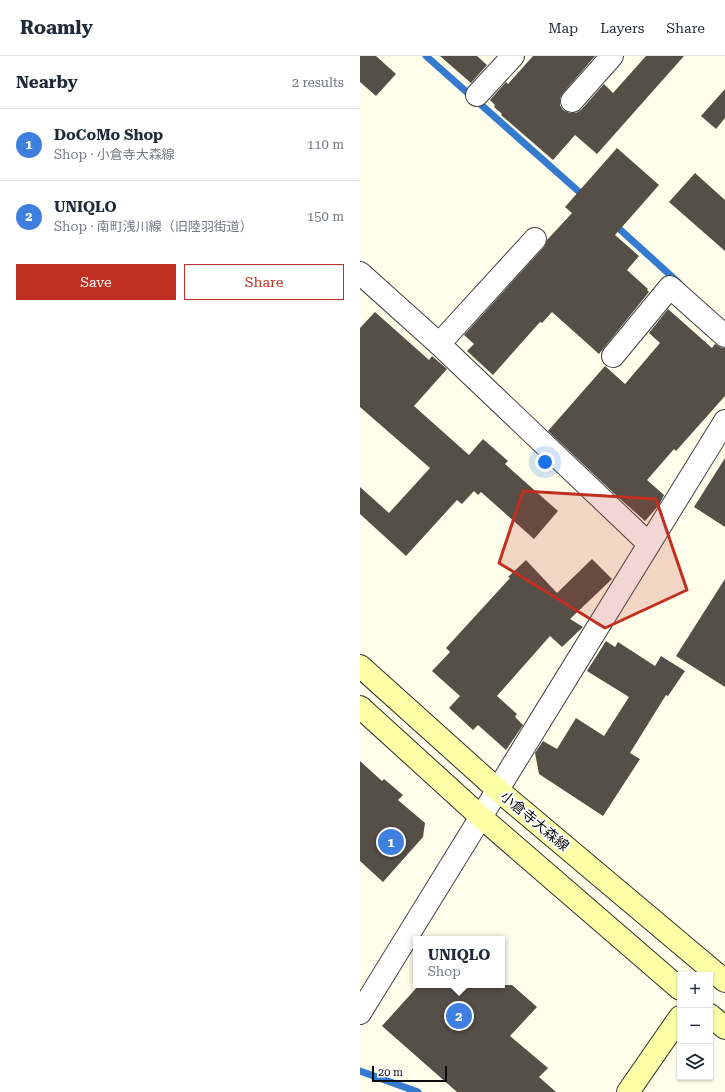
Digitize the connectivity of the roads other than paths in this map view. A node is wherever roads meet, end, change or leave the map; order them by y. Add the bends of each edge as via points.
1 (513, 56) edge
2 (612, 56) edge
3 (477, 95) dead end
4 (572, 101) dead end
5 (535, 239) dead end
6 (360, 273) edge
7 (725, 336) edge
8 (439, 344) junction
9 (613, 356) dead end
10 (725, 421) edge
11 (649, 544) junction
12 (360, 666) edge
13 (360, 707) edge
14 (498, 790) junction
15 (481, 817) junction
16 (719, 971) edge
17 (677, 986) edge
18 (360, 1013) edge
19 (713, 1018) edge
20 (677, 1021) edge
21 (725, 1028) edge
22 (628, 1092) edge

1 - 3 street
2 - 4 street
5 - 8 street
6 - 8 street
7 - 9 street via 670,287
8 - 11 street
10 - 11 street
11 - 14 street
12 - 14 street, 小倉寺大森線
13 - 15 street
14 - 15 street
14 - 16 street, 小倉寺大森線
15 - 17 street
15 - 18 street
19 - 21 street
20 - 22 street

